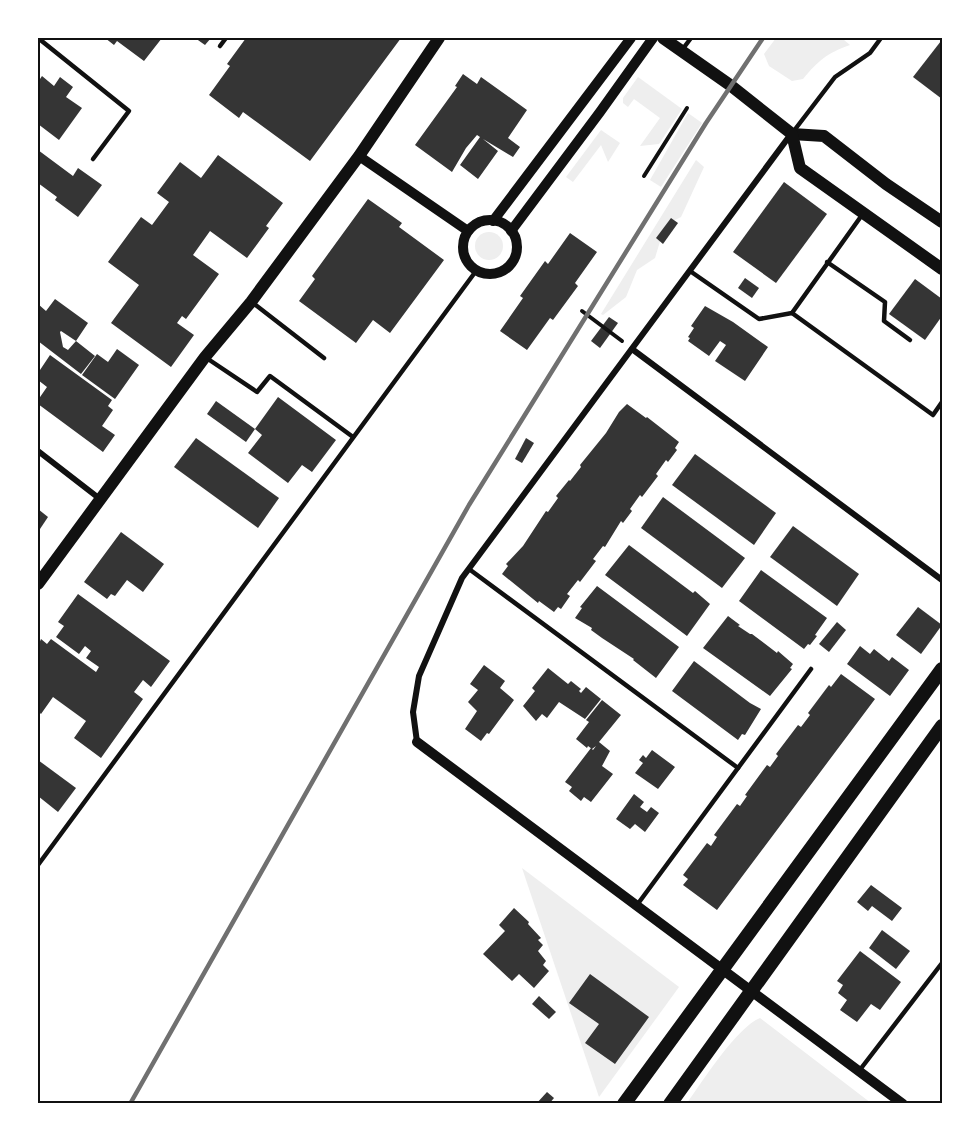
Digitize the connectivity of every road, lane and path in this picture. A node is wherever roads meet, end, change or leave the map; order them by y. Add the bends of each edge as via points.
1 (38, 38) edge
2 (226, 38) edge
3 (439, 38) edge
4 (631, 38) edge
5 (653, 38) edge
6 (663, 38) edge
7 (691, 38) edge
8 (881, 38) edge
9 (220, 46) dead end
10 (682, 50) junction
11 (687, 108) dead end
12 (792, 134) junction
13 (359, 156) junction
14 (93, 159) dead end
15 (644, 176) dead end
16 (864, 213) junction
17 (493, 221) junction
18 (942, 222) edge
19 (468, 231) junction
20 (511, 231) junction
21 (827, 262) junction
22 (942, 269) edge
23 (476, 271) junction
24 (690, 271) junction
25 (251, 302) junction
26 (582, 311) dead end
27 (792, 313) junction
28 (910, 340) dead end
29 (632, 349) junction
30 (205, 357) junction
31 (324, 358) dead end
32 (942, 402) edge
33 (353, 437) junction
34 (38, 451) edge
35 (100, 499) junction
36 (469, 568) junction
37 (942, 579) edge
38 (38, 584) edge
39 (811, 669) dead end
40 (942, 669) edge
41 (942, 726) edge
42 (417, 742) joint
43 (738, 768) junction
44 (38, 865) edge
45 (637, 905) junction
46 (942, 963) edge
47 (724, 970) junction
48 (751, 990) junction
49 (859, 1071) junction
50 (624, 1104) edge
51 (670, 1104) edge
52 (903, 1104) edge

1 - 14 lane via 129,111
2 - 9 lane
3 - 13 main road
4 - 17 street
5 - 20 street
6 - 10 main road
7 - 10 lane
8 - 12 lane via 870,53 835,77
10 - 12 main road
11 - 15 path
12 - 16 main road via 800,168
12 - 18 main road via 824,136
12 - 24 street
13 - 19 street
13 - 25 main road
16 - 21 lane
16 - 22 main road
17 - 19 street via 479,223
17 - 20 street
19 - 23 street via 464,253
20 - 23 street via 516,248 510,265 494,274
21 - 27 lane
21 - 28 lane via 885,302 884,321
23 - 33 lane
24 - 27 lane via 759,319
24 - 29 street
25 - 30 main road
25 - 31 lane
26 - 29 path
27 - 32 lane via 933,415
29 - 36 street
29 - 37 street
30 - 33 lane via 257,392 270,376
30 - 35 main road
33 - 44 lane
34 - 35 street
35 - 38 main road
36 - 42 street via 419,676 413,712
36 - 43 lane
39 - 43 lane
40 - 47 main road
41 - 48 main road
42 - 45 street
43 - 45 lane
45 - 47 street
46 - 49 lane
47 - 48 street
47 - 50 main road
48 - 49 street
48 - 51 main road
49 - 52 street

